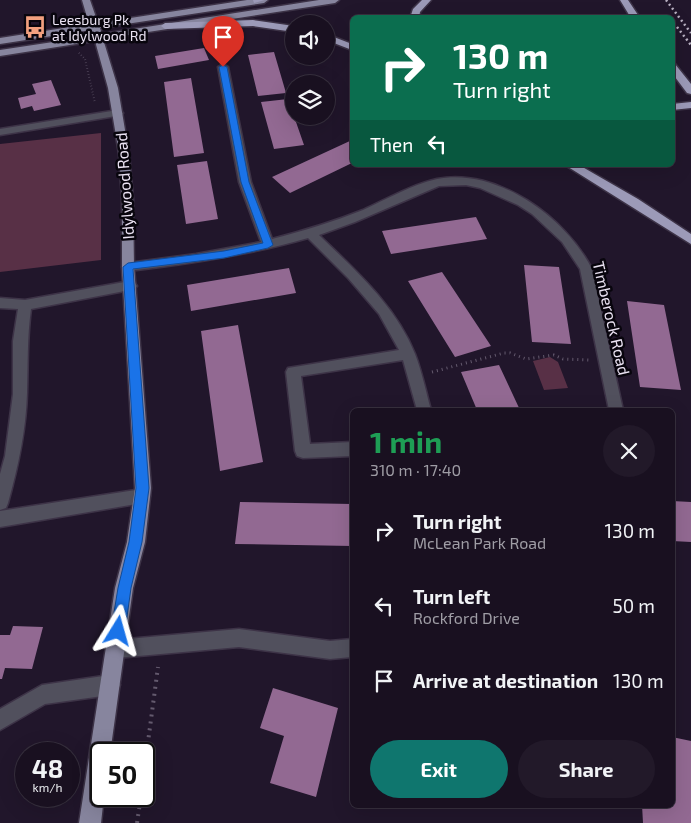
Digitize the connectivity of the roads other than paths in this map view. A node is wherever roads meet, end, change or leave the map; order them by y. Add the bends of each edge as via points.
1 (86, 0) edge
2 (261, 0) edge
3 (335, 0) edge
4 (427, 0) edge
5 (624, 0) edge
6 (415, 15) edge
7 (632, 15) edge
8 (94, 26) junction
9 (165, 26) junction
10 (285, 28) edge
11 (98, 37) junction
12 (335, 40) edge
13 (0, 41) edge
14 (350, 46) edge
15 (0, 53) edge
16 (223, 67) dead end
17 (675, 70) edge
18 (690, 90) edge
19 (691, 105) edge
20 (675, 107) edge
21 (118, 113) junction
22 (0, 132) edge
23 (574, 167) edge
24 (310, 234) junction
25 (691, 240) edge
26 (268, 245) junction
27 (128, 267) junction
28 (130, 286) junction
29 (0, 303) edge
30 (25, 305) junction
31 (408, 354) junction
32 (423, 408) edge
33 (616, 408) edge
34 (350, 449) edge
35 (142, 496) junction
36 (0, 503) edge
37 (0, 519) edge
38 (350, 648) edge
39 (116, 649) junction
40 (110, 685) junction
41 (0, 720) edge
42 (90, 823) edge

1 - 8 main road, Idylwood Road
2 - 8 main road
3 - 9 main road
4 - 6 highway
5 - 7 highway
8 - 11 main road, Idylwood Road
8 - 13 main road
9 - 10 highway via 253,23
9 - 11 main road
11 - 15 main road
11 - 21 main road, Idylwood Road
12 - 14 highway
16 - 26 street via 245,182
17 - 18 highway
19 - 20 highway
21 - 22 street
21 - 27 main road, Idylwood Road via 125,164
23 - 25 highway
24 - 26 street
24 - 31 street via 384,311
24 - 33 street, Timberock Road via 428,184 464,180 493,188 533,208 578,250 586,269
26 - 27 street
27 - 28 main road, Idylwood Road
28 - 30 street
28 - 35 main road, Idylwood Road
29 - 30 street
30 - 36 street via 13,456
31 - 32 street
31 - 34 street via 293,372 303,451
35 - 37 street
35 - 39 main road, Idylwood Road
38 - 39 street via 330,650 239,638
39 - 40 main road, Idylwood Road
40 - 41 street via 42,695
40 - 42 main road, Idylwood Road

